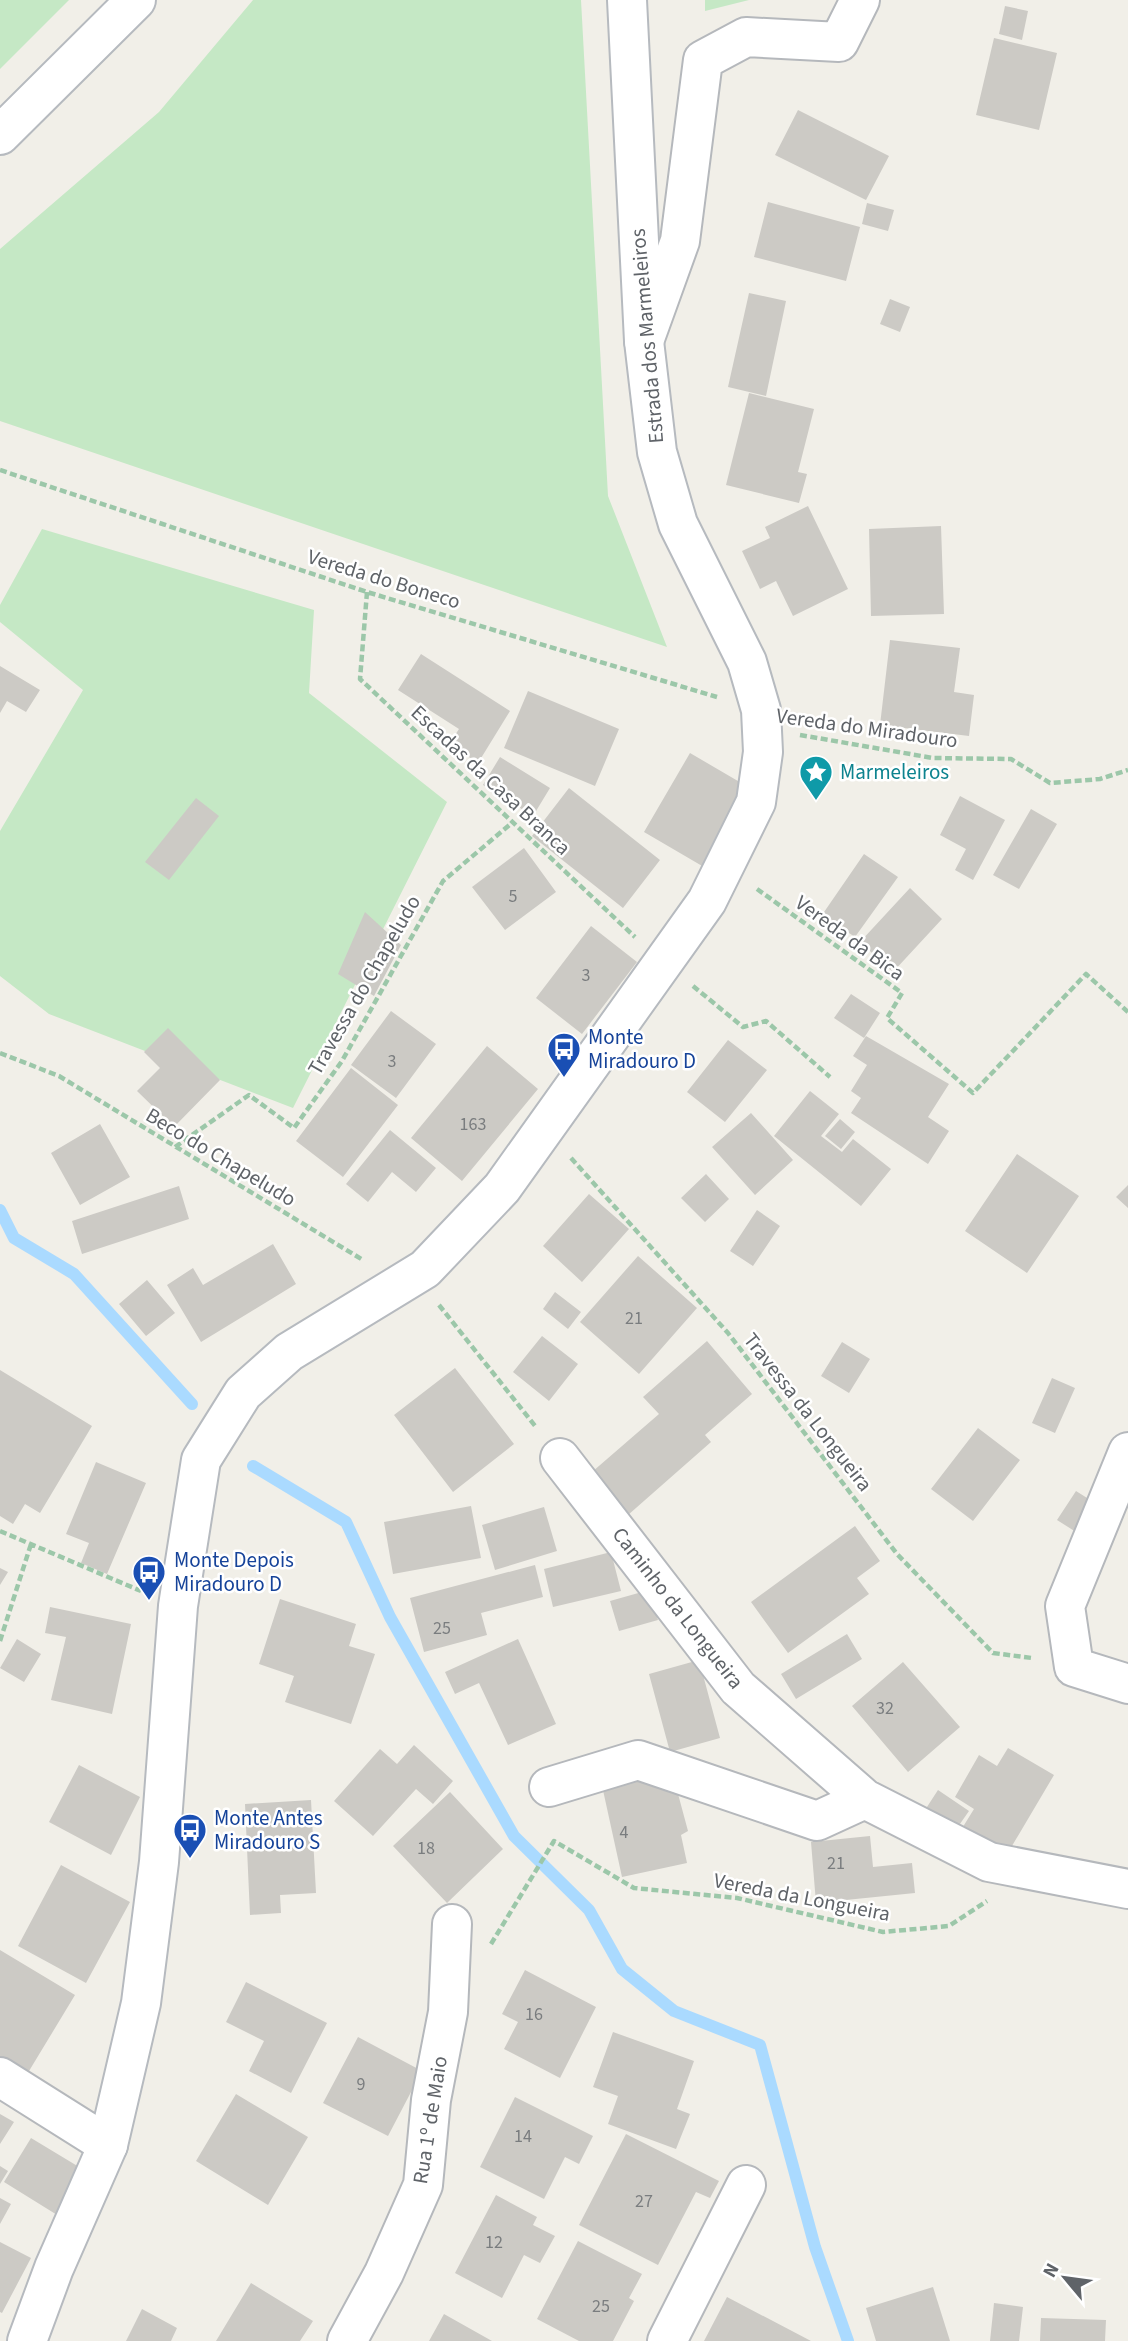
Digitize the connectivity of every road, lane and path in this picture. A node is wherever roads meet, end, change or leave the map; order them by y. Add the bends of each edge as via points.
1 (136, 0) edge
2 (627, 0) edge
3 (860, 0) edge
4 (0, 135) edge
5 (644, 341) junction
6 (0, 470) edge
7 (367, 592) junction
8 (761, 719) junction
9 (1128, 770) edge
10 (513, 822) junction
11 (726, 867) junction
12 (675, 972) junction
13 (1128, 1012) edge
14 (0, 1053) edge
15 (830, 1077) dead end
16 (545, 1129) junction
17 (175, 1147) junction
18 (372, 1265) dead end
19 (416, 1276) junction
20 (1128, 1452) edge
21 (560, 1458) joint
22 (0, 1531) edge
23 (31, 1544) junction
24 (178, 1606) junction
25 (0, 1642) edge
26 (1073, 1663) junction
27 (1128, 1684) edge
28 (549, 1787) dead end
29 (865, 1799) junction
30 (1035, 1871) junction
31 (1128, 1889) edge
32 (452, 1937) joint
33 (0, 2077) edge
34 (108, 2145) junction
35 (746, 2185) dead end
36 (27, 2341) edge
37 (348, 2341) edge
38 (667, 2341) edge

1 - 4 main road
2 - 5 main road, Estrada dos Marmeleiros
3 - 5 main road via 839,42 746,37 703,60 680,241
5 - 8 main road, Estrada dos Marmeleiros via 657,452 678,524 747,662
6 - 7 path, Vereda do Boneco
7 - 8 path, Vereda do Boneco
7 - 10 path, Escadas da Casa Branca via 360,679
8 - 9 path, Vereda do Miradouro via 933,758 1011,759 1050,783 1100,779
8 - 11 main road, Estrada dos Marmeleiros via 763,752 756,802
10 - 12 path, Escadas da Casa Branca
10 - 17 path, Travessa do Chapeludo via 443,881 342,1061 294,1128 249,1096
11 - 12 main road, Estrada dos Marmeleiros
11 - 13 path, Vereda da Bica via 902,993 887,1018 973,1093 1086,974
12 - 15 path, Escadas da Casa Branca via 743,1027 766,1021
12 - 16 main road, Estrada dos Marmeleiros
14 - 17 path, Beco do Chapeludo via 59,1076
16 - 19 main road, Estrada dos Marmeleiros via 502,1188
16 - 26 path, Travessa da Longueira via 728,1333 897,1554 992,1653
17 - 18 path, Beco do Chapeludo
19 - 21 path
19 - 24 main road, Estrada dos Marmeleiros via 289,1352 243,1393 201,1460
20 - 26 main road via 1065,1606
21 - 29 main road, Caminho da Longueira via 738,1688
22 - 23 path
23 - 24 path
23 - 25 path
24 - 34 main road, Estrada dos Marmeleiros via 153,1923 141,2003
26 - 27 main road
28 - 29 main road via 638,1760 817,1821
29 - 30 main road, Caminho da Longueira via 989,1862
30 - 31 main road, Caminho da Longueira
30 - 32 path, Vereda da Longueira via 948,1926 883,1932 737,1898 634,1888 554,1841 489,1947
32 - 37 main road, Rua 1º de Maio via 448,2012 431,2100 423,2185
33 - 34 main road
34 - 36 main road, Estrada dos Marmeleiros
35 - 38 main road

